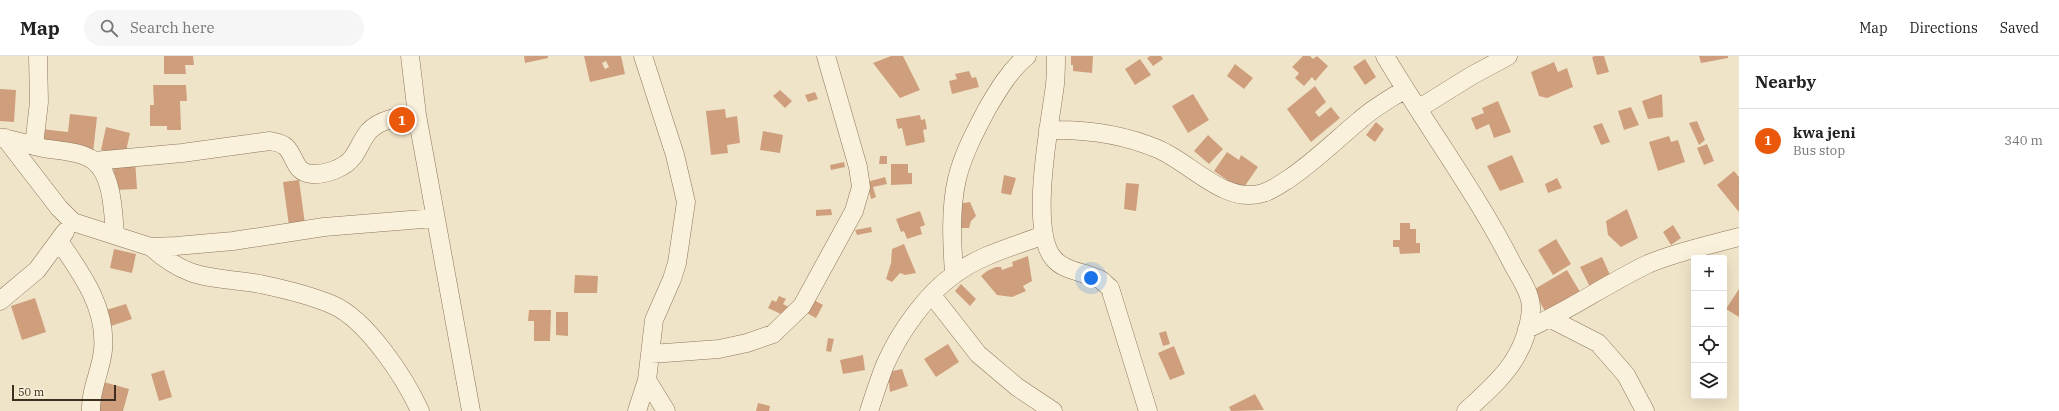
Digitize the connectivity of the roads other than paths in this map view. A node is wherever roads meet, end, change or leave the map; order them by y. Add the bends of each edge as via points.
1 (38, 56) edge
2 (410, 56) edge
3 (643, 56) edge
4 (826, 56) edge
5 (1027, 56) edge
6 (1056, 56) edge
7 (1385, 56) edge
8 (1508, 56) edge
9 (1405, 89) junction
10 (1418, 109) junction
11 (417, 115) junction
12 (1048, 130) junction
13 (3, 138) edge
14 (34, 146) junction
15 (94, 161) junction
16 (435, 218) junction
17 (73, 222) junction
18 (115, 234) junction
19 (1044, 235) junction
20 (1738, 238) edge
21 (59, 241) junction
22 (151, 247) junction
23 (954, 274) junction
24 (932, 295) junction
25 (0, 301) edge
26 (1550, 319) junction
27 (1527, 329) junction
28 (651, 354) junction
29 (647, 380) junction
30 (92, 411) edge
31 (420, 411) edge
32 (471, 411) edge
33 (637, 411) edge
34 (666, 411) edge
35 (869, 411) edge
36 (1053, 411) edge
37 (1148, 411) edge
38 (1466, 411) edge
39 (1645, 411) edge

1 - 14 street via 38,102
2 - 11 street
3 - 28 street via 675,155 686,202 677,263 654,320
4 - 28 street via 858,167 861,188 854,212 802,306 773,334 747,343 719,349
5 - 23 street via 1018,64 992,100 964,157 957,180 953,216
6 - 12 street via 1055,91
7 - 9 street
8 - 10 street
9 - 10 street
9 - 12 street via 1361,119 1311,163 1264,193 1249,196 1233,194 1158,149 1116,135 1073,129
10 - 27 street via 1485,212 1527,292 1531,308
11 - 15 street via 390,119 379,124 369,131 352,158 345,164 320,174 303,172 297,167 287,147 270,141
11 - 16 street
12 - 19 street via 1042,186
13 - 14 street
13 - 17 street
14 - 15 street via 76,154
15 - 18 street via 103,173 111,193
16 - 22 street via 324,227 233,241
16 - 32 street
17 - 18 street
17 - 21 street
18 - 22 street
19 - 23 street via 997,253
19 - 37 street via 1049,251 1058,263 1102,280 1110,288
20 - 26 street via 1650,264
21 - 25 street via 37,270
21 - 30 street via 85,279 102,323 103,350 93,393
22 - 31 street via 163,258 200,276 259,284 334,305 364,330 384,352 401,376
23 - 24 street
24 - 35 street via 909,321 885,365
24 - 36 street via 978,354 1017,387
26 - 27 street
26 - 39 street via 1598,343 1626,375
27 - 38 street via 1515,361 1500,380
28 - 29 street
29 - 33 street
29 - 34 street

